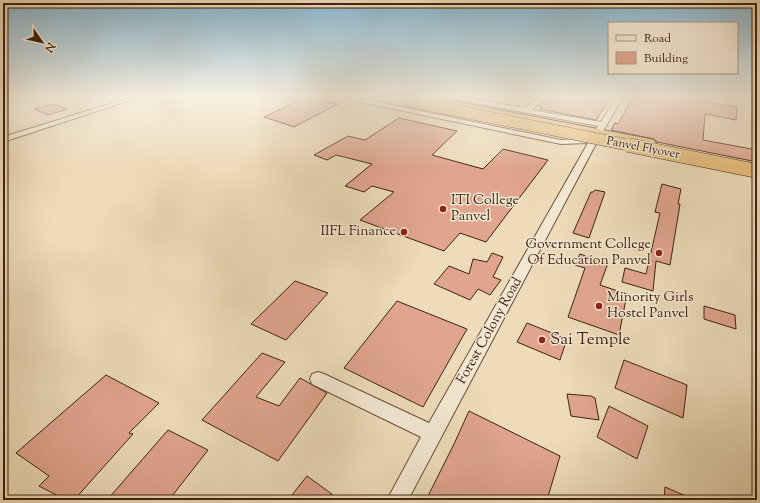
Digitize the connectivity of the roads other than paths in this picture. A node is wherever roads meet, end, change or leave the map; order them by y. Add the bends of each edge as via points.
1 (64, 120) edge
2 (458, 120) edge
3 (503, 120) edge
4 (513, 120) edge
5 (521, 120) edge
6 (535, 120) edge
7 (557, 120) edge
8 (606, 120) edge
9 (598, 133) junction
10 (3, 140) edge
11 (757, 164) edge
12 (754, 172) edge
13 (318, 379) dead end
14 (433, 434) junction
15 (397, 500) edge

1 - 10 street
2 - 9 street via 561,142 576,142
3 - 12 highway, Panvel Flyover, bridge
4 - 12 highway, Panvel Flyover, bridge
5 - 9 highway
6 - 9 highway
7 - 9 street
8 - 9 street, Forest Colony Road
9 - 11 highway
9 - 12 highway via 724,167
9 - 14 street, Forest Colony Road
13 - 14 street
14 - 15 street, Forest Colony Road

